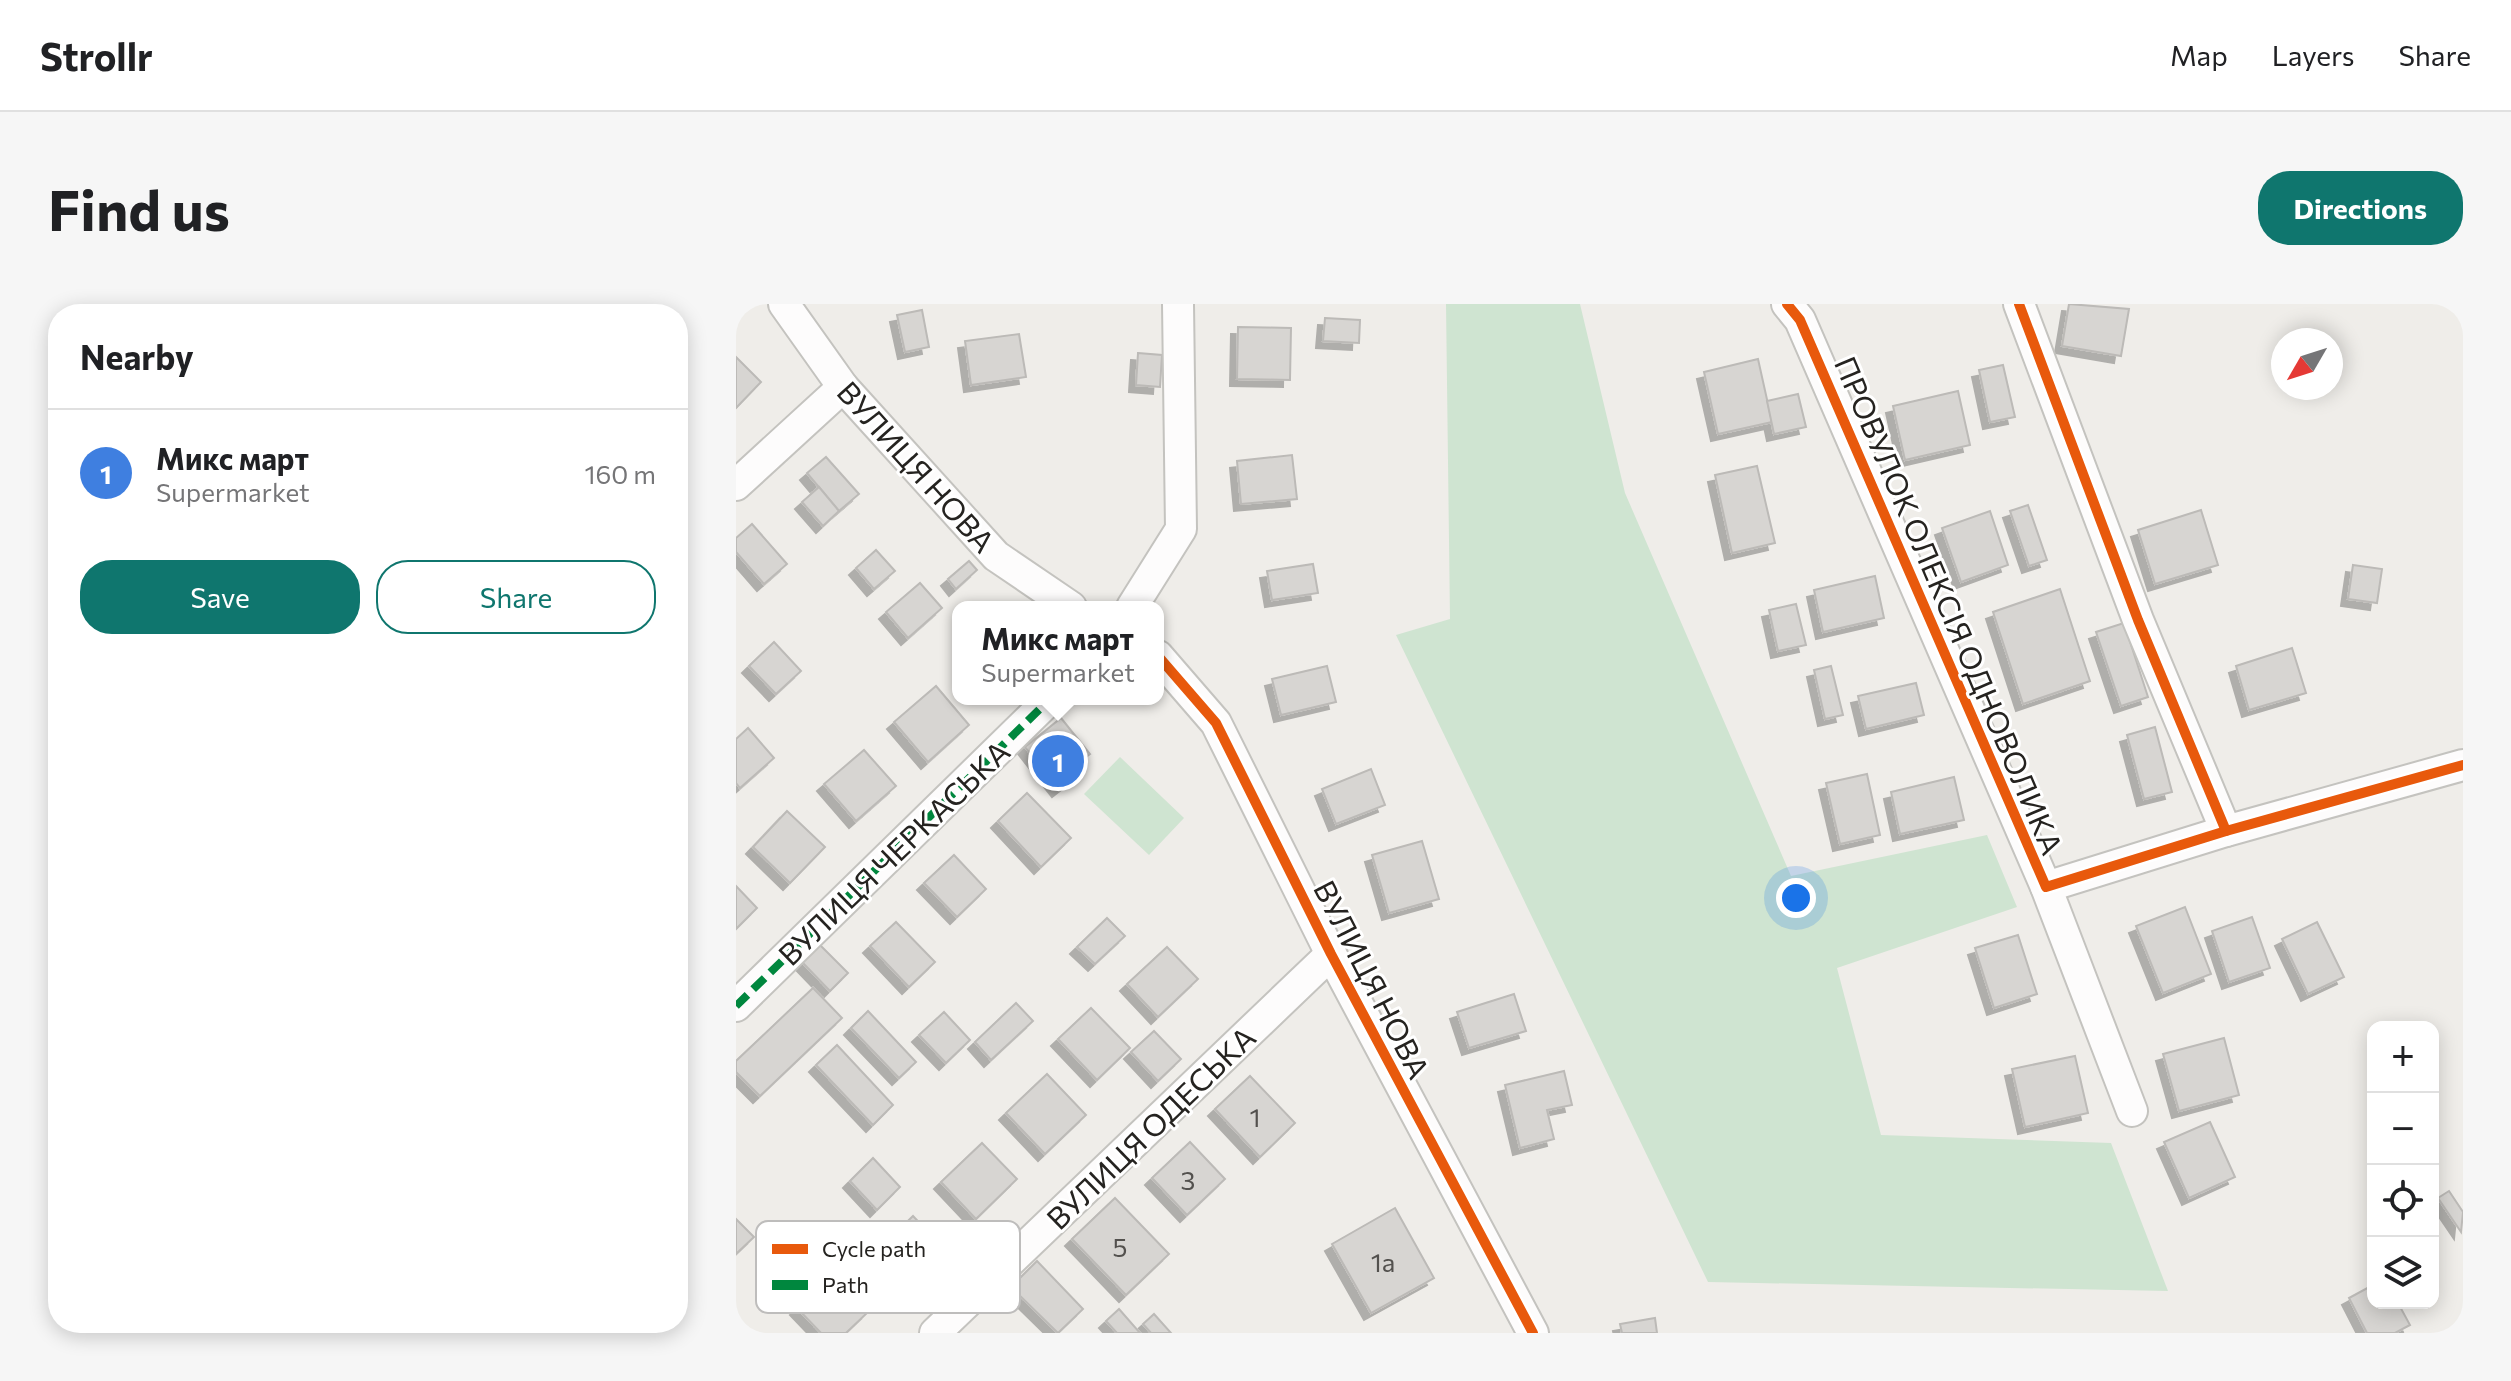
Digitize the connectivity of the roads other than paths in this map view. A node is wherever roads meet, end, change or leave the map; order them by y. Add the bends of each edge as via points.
1 (784, 304) edge
2 (1178, 304) edge
3 (1787, 304) edge
4 (2019, 304) edge
5 (843, 387) junction
6 (736, 485) edge
7 (1062, 601) edge
8 (1136, 601) edge
9 (1164, 663) edge
10 (1044, 705) edge
11 (2463, 765) edge
12 (2226, 831) junction
13 (2046, 887) junction
14 (1331, 954) junction
15 (736, 1006) edge
16 (2132, 1111) dead end
17 (1020, 1252) edge
18 (956, 1313) edge
19 (935, 1333) edge
20 (1533, 1333) edge

1 - 5 street, ВУЛИЦЯ НОВА
2 - 8 street via 1181,529
3 - 13 street, ПРОВУЛОК ОЛЕКСІЯ ОДНОВОЛИКА via 1800,320
4 - 12 street via 2138,620
5 - 6 street
5 - 7 street, ВУЛИЦЯ НОВА via 996,556
9 - 14 street, ВУЛИЦЯ НОВА via 1216,723
10 - 15 street, ВУЛИЦЯ ЧЕРКАСЬКА
11 - 12 street, ПРОВУЛОК ОЛЕКСІЯ ОДНОВОЛИКА
12 - 13 street, ПРОВУЛОК ОЛЕКСІЯ ОДНОВОЛИКА
13 - 16 street, ПРОВУЛОК ОЛЕКСІЯ ОДНОВОЛИКА
14 - 17 street, ВУЛИЦЯ ОДЕСЬКА
14 - 20 street, ВУЛИЦЯ НОВА
18 - 19 street, ВУЛИЦЯ ОДЕСЬКА

